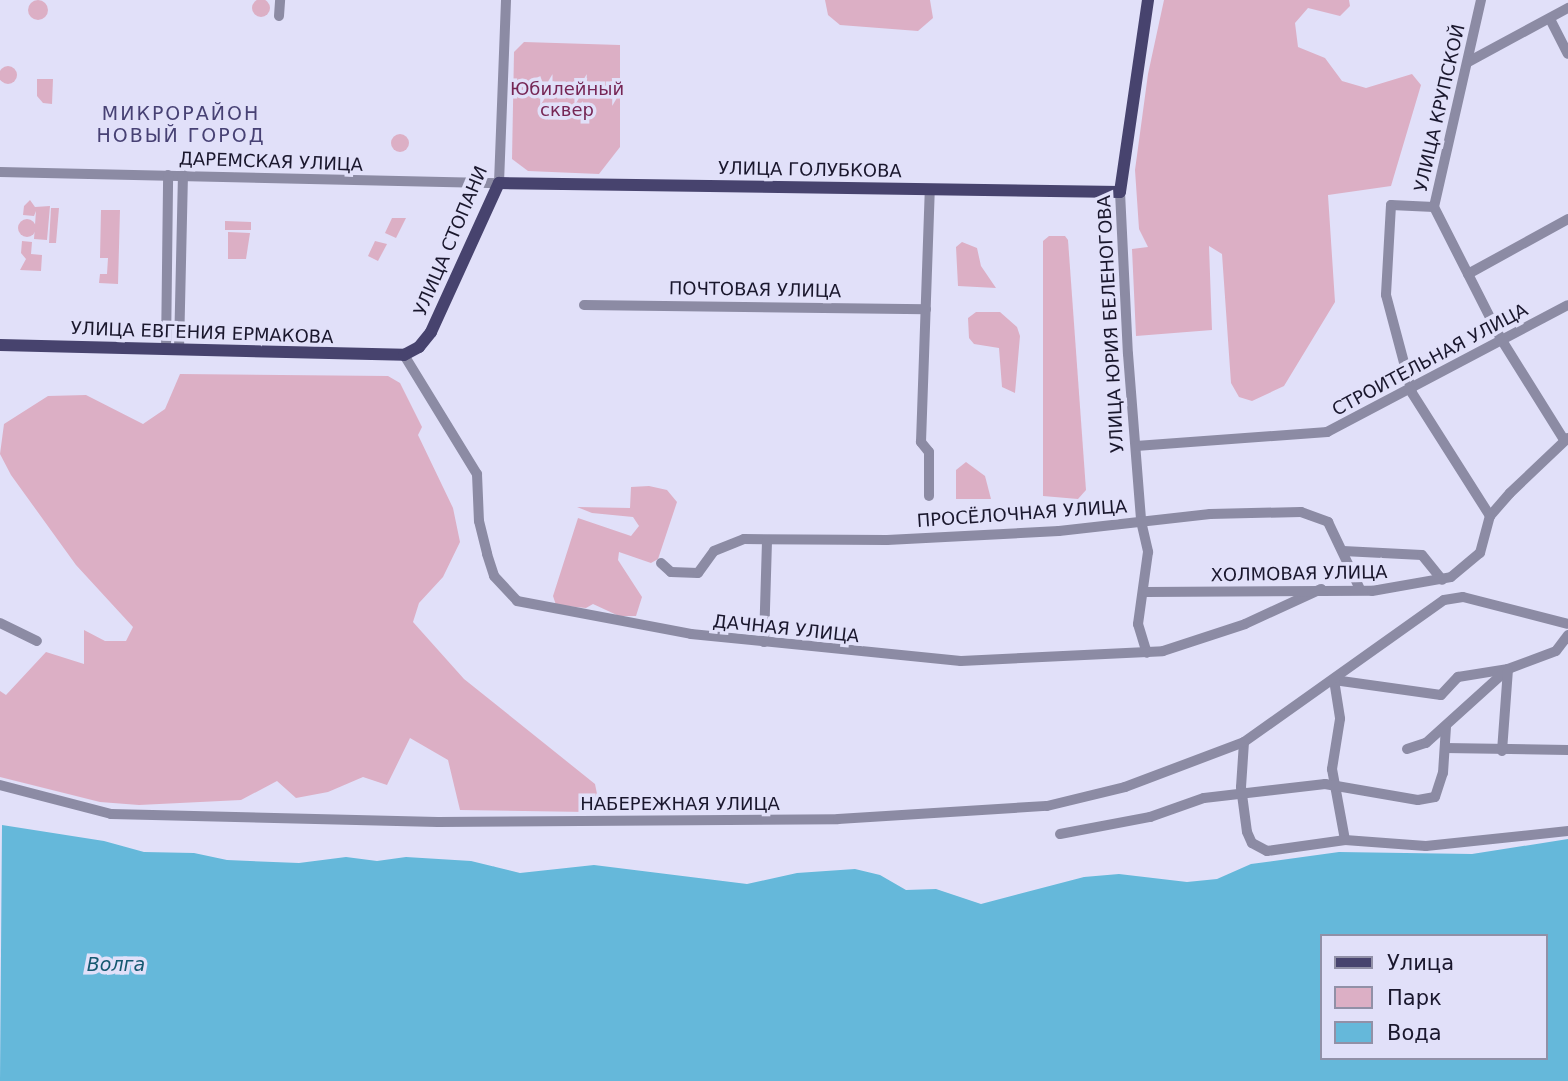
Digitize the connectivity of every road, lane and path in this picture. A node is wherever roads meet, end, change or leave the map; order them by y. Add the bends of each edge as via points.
1 (280, 0) edge
2 (506, 0) edge
3 (1148, 0) edge
4 (1481, 0) edge
5 (1568, 8) edge
6 (279, 16) dead end
7 (1550, 19) junction
8 (1568, 54) edge
9 (1468, 62) junction
10 (0, 172) edge
11 (168, 175) junction
12 (183, 175) junction
13 (499, 183) junction
14 (930, 190) junction
15 (1120, 192) junction
16 (1434, 207) junction
17 (1568, 219) edge
18 (1468, 274) junction
19 (584, 304) dead end
20 (1568, 304) edge
21 (926, 309) junction
22 (1502, 339) junction
23 (0, 345) edge
24 (173, 350) junction
25 (404, 355) junction
26 (1411, 390) junction
27 (1566, 439) edge
28 (1136, 446) junction
29 (929, 496) dead end
30 (1490, 516) junction
31 (1141, 521) junction
32 (767, 541) junction
33 (1343, 551) junction
34 (661, 563) dead end
35 (1447, 578) junction
36 (1321, 589) junction
37 (1360, 589) junction
38 (1146, 592) junction
39 (1455, 597) junction
40 (0, 623) edge
41 (1568, 624) edge
42 (1568, 635) edge
43 (37, 641) dead end
44 (764, 642) junction
45 (1147, 653) junction
46 (1508, 669) junction
47 (1334, 680) junction
48 (1446, 727) junction
49 (1244, 742) junction
50 (1446, 748) junction
51 (1407, 749) dead end
52 (1568, 750) edge
53 (1502, 751) junction
54 (0, 785) edge
55 (1336, 786) junction
56 (1241, 794) junction
57 (1568, 831) edge
58 (1060, 834) dead end
59 (1345, 840) junction

1 - 6 street
2 - 13 street, УЛИЦА СТОПАНИ
3 - 15 main road, УЛИЦА ЮРИЯ БЕЛЕНОГОВА
4 - 9 street, УЛИЦА КРУПСКОЙ
5 - 7 street
7 - 8 street
7 - 9 street
9 - 16 street, УЛИЦА КРУПСКОЙ
10 - 11 street, ДАРЕМСКАЯ УЛИЦА
11 - 12 street, ДАРЕМСКАЯ УЛИЦА
11 - 24 street
12 - 13 street, ДАРЕМСКАЯ УЛИЦА
12 - 24 street
13 - 14 main road, УЛИЦА ГОЛУБКОВА
13 - 25 main road, УЛИЦА СТОПАНИ via 431,332 419,347
14 - 15 main road, УЛИЦА ГОЛУБКОВА
14 - 21 street
15 - 28 street, УЛИЦА ЮРИЯ БЕЛЕНОГОВА
16 - 18 street, УЛИЦА КРУПСКОЙ
16 - 26 street via 1391,205 1386,295
17 - 18 street
18 - 22 street, УЛИЦА КРУПСКОЙ
19 - 21 street, ПОЧТОВАЯ УЛИЦА
20 - 22 street, СТРОИТЕЛЬНАЯ УЛИЦА
21 - 29 street via 922,442 929,452
22 - 26 street, СТРОИТЕЛЬНАЯ УЛИЦА
22 - 27 street, УЛИЦА КРУПСКОЙ
23 - 24 main road, УЛИЦА ЕВГЕНИЯ ЕРМАКОВА
24 - 25 main road, УЛИЦА ЕВГЕНИЯ ЕРМАКОВА
25 - 44 street, ДАЧНАЯ УЛИЦА via 477,474 478,522 494,576 517,601 637,625
26 - 28 street, СТРОИТЕЛЬНАЯ УЛИЦА via 1327,432
26 - 30 street
27 - 30 street
28 - 31 street, УЛИЦА ЮРИЯ БЕЛЕНОГОВА
30 - 35 street via 1480,553
31 - 32 street, ПРОСЁЛОЧНАЯ УЛИЦА via 1059,531
31 - 33 street, ПРОСЁЛОЧНАЯ УЛИЦА via 1301,512 1328,522
31 - 38 street, УЛИЦА ЮРИЯ БЕЛЕНОГОВА via 1148,552
32 - 34 street, ПРОСЁЛОЧНАЯ УЛИЦА via 744,539 724,545 698,573 671,572
32 - 44 street
33 - 35 street via 1422,555
33 - 37 street, ПРОСЁЛОЧНАЯ УЛИЦА
35 - 37 street, ХОЛМОВАЯ УЛИЦА
35 - 39 street
36 - 37 street, ХОЛМОВАЯ УЛИЦА
36 - 38 street, ХОЛМОВАЯ УЛИЦА
36 - 45 street, ДАЧНАЯ УЛИЦА via 1245,624
38 - 45 street, УЛИЦА ЮРИЯ БЕЛЕНОГОВА via 1138,624
39 - 41 street
39 - 47 street, НАБЕРЕЖНАЯ УЛИЦА via 1437,603
40 - 43 street
42 - 46 street via 1556,651
44 - 45 street, ДАЧНАЯ УЛИЦА via 961,661
46 - 47 street via 1458,677 1441,695
46 - 48 street
46 - 53 street
47 - 49 street, НАБЕРЕЖНАЯ УЛИЦА
47 - 55 street via 1340,706 1332,769
48 - 50 street
48 - 51 street via 1426,743
49 - 54 street, НАБЕРЕЖНАЯ УЛИЦА via 1125,787 1047,806 838,819 438,822 111,814
49 - 56 street
50 - 53 street
50 - 55 street via 1435,797 1418,800
52 - 53 street
55 - 56 street
55 - 59 street
56 - 58 street via 1204,798 1150,817
56 - 59 street via 1247,832 1258,848 1281,851
57 - 59 street via 1426,846

